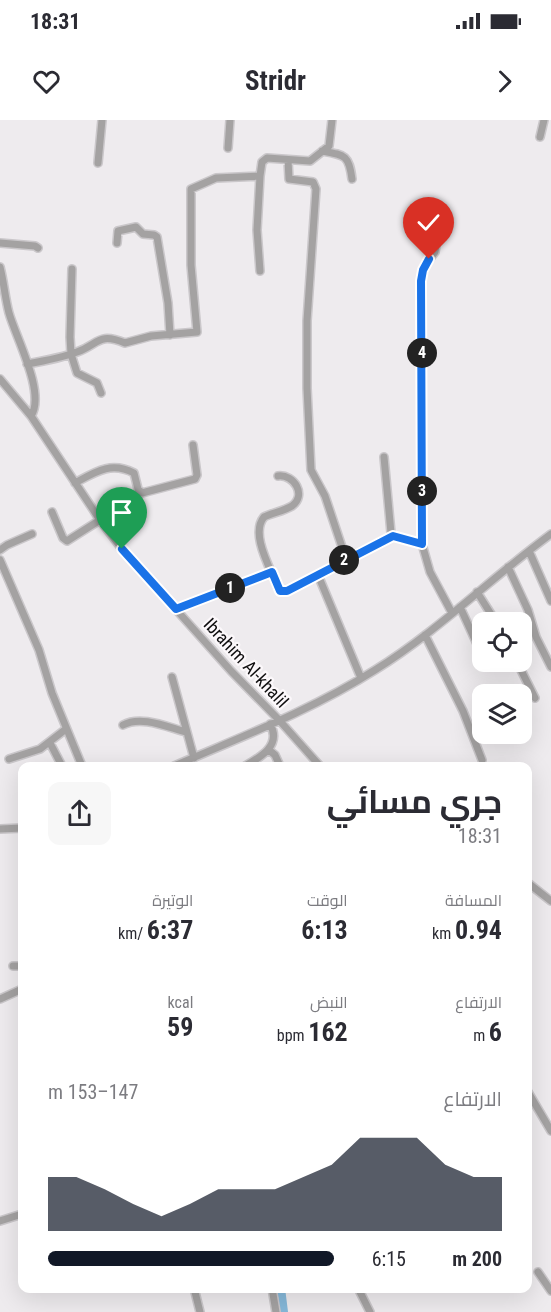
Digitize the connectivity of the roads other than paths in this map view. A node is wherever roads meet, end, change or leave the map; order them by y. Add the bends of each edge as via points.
1 (102, 120) edge
2 (230, 120) edge
3 (332, 120) edge
4 (544, 120) edge
5 (540, 137) dead end
6 (228, 148) dead end
7 (322, 151) junction
8 (288, 160) junction
9 (98, 163) dead end
10 (260, 176) junction
11 (352, 179) dead end
12 (0, 243) edge
13 (117, 243) dead end
14 (436, 245) dead end
15 (39, 248) dead end
16 (0, 267) edge
17 (72, 269) dead end
18 (260, 271) dead end
19 (170, 335) junction
20 (71, 354) junction
21 (27, 364) junction
22 (0, 379) edge
23 (100, 393) dead end
24 (31, 416) junction
25 (193, 445) dead end
26 (384, 456) dead end
27 (278, 476) dead end
28 (75, 483) junction
29 (52, 512) dead end
30 (100, 520) junction
31 (32, 534) dead end
32 (551, 534) edge
33 (393, 536) junction
34 (422, 544) junction
35 (0, 550) edge
36 (529, 551) junction
37 (346, 559) junction
38 (0, 561) edge
39 (507, 567) junction
40 (272, 572) junction
41 (318, 575) junction
42 (477, 592) junction
43 (551, 601) edge
44 (460, 607) junction
45 (176, 609) junction
46 (490, 612) edge
47 (452, 614) junction
48 (472, 633) edge
49 (425, 634) junction
50 (551, 668) edge
51 (522, 672) edge
52 (172, 676) dead end
53 (361, 678) junction
54 (535, 698) dead end
55 (279, 720) junction
56 (270, 724) junction
57 (123, 725) dead end
58 (66, 729) junction
59 (186, 732) junction
60 (50, 743) junction
61 (269, 750) junction
62 (194, 758) junction
63 (9, 759) dead end
64 (482, 760) dead end
65 (60, 762) edge
66 (80, 762) edge
67 (184, 762) edge
68 (251, 762) edge
69 (278, 762) edge
70 (316, 762) edge
71 (18, 828) edge
72 (0, 829) edge
73 (532, 886) edge
74 (551, 901) edge
75 (13, 966) dead end
76 (18, 966) edge
77 (18, 991) edge
78 (0, 999) edge
79 (532, 1099) edge
80 (551, 1131) edge
81 (18, 1215) edge
82 (0, 1221) edge
83 (538, 1272) dead end
84 (551, 1291) edge
85 (195, 1293) edge
86 (273, 1293) edge
87 (360, 1293) edge
88 (200, 1312) edge
89 (276, 1312) edge
90 (370, 1312) edge

1 - 9 street
2 - 6 street
3 - 7 street via 329,146
4 - 5 street
7 - 8 street via 307,162
7 - 11 street via 346,157
8 - 10 street via 264,159
8 - 37 street via 289,178 314,182 316,189 307,321 311,470 325,496
10 - 18 street via 256,230
10 - 19 street via 216,178 191,189 191,265 198,330
12 - 15 street
13 - 19 street via 118,231 136,227 143,234 157,237
14 - 34 street via 421,281
16 - 21 street via 9,313
17 - 20 street
19 - 20 street via 125,344 114,338 98,340
20 - 21 street
20 - 23 street via 76,373 97,383
21 - 24 street via 35,402
22 - 24 street, Ibrahim Al-khalil
24 - 28 street, Ibrahim Al-khalil
25 - 28 street via 195,479 142,493 131,471 108,467
26 - 33 street
27 - 40 street via 292,479 299,493 291,507 260,522 258,533
28 - 30 street, Ibrahim Al-khalil
29 - 30 street via 67,541
30 - 45 street, Ibrahim Al-khalil
31 - 35 street
32 - 36 street
33 - 34 street
33 - 37 street
34 - 47 street via 430,572
36 - 39 street
36 - 43 street
37 - 41 street
38 - 58 street via 39,650
39 - 42 street
39 - 50 street
40 - 41 street via 284,592
40 - 45 street
41 - 53 street
42 - 44 street
42 - 46 street
44 - 47 street
44 - 48 street
45 - 55 street, Ibrahim Al-khalil
47 - 49 street
49 - 53 street
49 - 64 street
51 - 54 street
52 - 59 street
53 - 55 street
55 - 56 street
55 - 70 street, Ibrahim Al-khalil
56 - 61 street via 273,740
56 - 62 street
57 - 59 street via 144,722
58 - 60 street
58 - 66 street
59 - 62 street
60 - 63 street
60 - 65 street
61 - 68 street
61 - 69 street
62 - 67 street
71 - 72 street
73 - 74 street
75 - 76 street
77 - 78 street
79 - 80 street
81 - 82 street
83 - 84 street
85 - 88 street
86 - 89 street
87 - 90 street

